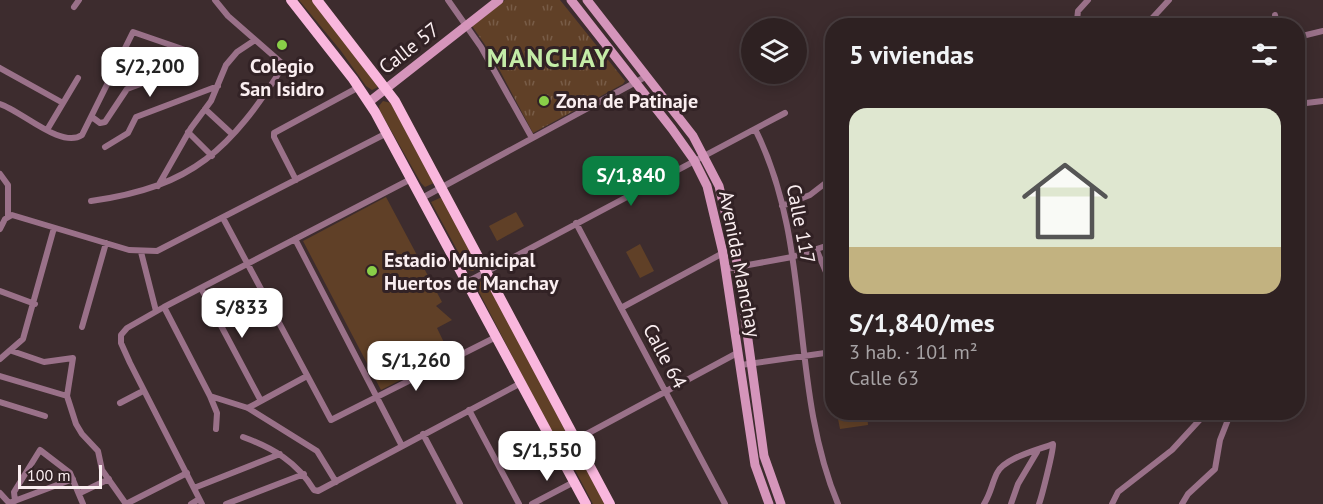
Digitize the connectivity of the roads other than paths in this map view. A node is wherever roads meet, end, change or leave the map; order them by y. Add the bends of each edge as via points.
1 (79, 0) edge
2 (215, 0) edge
3 (291, 0) edge
4 (317, 0) edge
5 (448, 0) edge
6 (499, 0) edge
7 (571, 0) edge
8 (587, 0) edge
9 (1088, 0) edge
10 (1168, 0) edge
11 (74, 6) dead end
12 (1275, 15) dead end
13 (1079, 18) edge
14 (1152, 18) edge
15 (1276, 18) edge
16 (468, 25) junction
17 (1323, 31) edge
18 (1305, 35) edge
19 (255, 40) junction
20 (191, 52) dead end
21 (0, 68) edge
22 (175, 71) dead end
23 (647, 76) junction
24 (78, 78) dead end
25 (637, 82) junction
26 (218, 86) junction
27 (359, 87) junction
28 (387, 89) junction
29 (1323, 101) edge
30 (369, 102) junction
31 (63, 103) junction
32 (1305, 103) edge
33 (0, 104) edge
34 (206, 109) junction
35 (785, 113) dead end
36 (92, 117) junction
37 (755, 129) junction
38 (47, 130) junction
39 (188, 132) junction
40 (387, 132) junction
41 (232, 134) junction
42 (532, 138) junction
43 (105, 147) dead end
44 (212, 156) junction
45 (705, 156) junction
46 (694, 160) junction
47 (0, 174) edge
48 (411, 179) junction
49 (296, 180) junction
50 (825, 183) edge
51 (158, 186) junction
52 (441, 188) junction
53 (422, 198) junction
54 (91, 201) dead end
55 (782, 206) junction
56 (8, 217) junction
57 (223, 218) junction
58 (576, 223) junction
59 (54, 228) junction
60 (0, 229) edge
61 (295, 239) junction
62 (106, 243) junction
63 (825, 247) edge
64 (817, 250) junction
65 (141, 252) junction
66 (723, 254) junction
67 (792, 257) junction
68 (248, 264) junction
69 (738, 267) junction
70 (726, 269) junction
71 (825, 269) edge
72 (486, 272) junction
73 (467, 282) junction
74 (201, 288) junction
75 (0, 291) edge
76 (35, 304) junction
77 (164, 307) junction
78 (621, 308) junction
79 (156, 311) junction
80 (82, 327) dead end
81 (496, 337) junction
82 (12, 351) junction
83 (739, 352) junction
84 (825, 353) edge
85 (805, 356) junction
86 (0, 359) edge
87 (752, 363) junction
88 (741, 365) junction
89 (0, 376) edge
90 (307, 376) junction
91 (521, 383) junction
92 (143, 391) junction
93 (665, 391) junction
94 (67, 396) junction
95 (210, 396) junction
96 (378, 398) junction
97 (220, 399) junction
98 (261, 401) junction
99 (0, 402) edge
100 (120, 403) dead end
101 (248, 408) junction
102 (469, 410) junction
103 (217, 413) junction
104 (45, 417) dead end
105 (1200, 420) edge
106 (1228, 420) edge
107 (216, 429) dead end
108 (423, 434) junction
109 (243, 437) dead end
110 (575, 440) junction
111 (402, 446) junction
112 (557, 450) junction
113 (1037, 452) junction
114 (280, 454) junction
115 (187, 473) junction
116 (304, 474) junction
117 (73, 479) junction
118 (109, 479) junction
119 (336, 482) junction
120 (574, 482) junction
121 (194, 488) junction
122 (0, 493) edge
123 (80, 493) junction
124 (201, 502) edge
125 (11, 503) edge
126 (83, 504) edge
127 (126, 504) edge
128 (191, 504) edge
129 (226, 504) edge
130 (460, 504) edge
131 (519, 504) edge
132 (532, 504) edge
133 (586, 504) edge
134 (610, 504) edge
135 (725, 504) edge
136 (769, 504) edge
137 (781, 504) edge
138 (838, 504) edge
139 (984, 504) edge
140 (1011, 504) edge
141 (1039, 504) edge
142 (1112, 504) edge
143 (1182, 504) edge

1 - 11 street
2 - 19 street
3 - 27 main road
4 - 28 main road
5 - 16 street
6 - 16 street, Calle 57
7 - 25 street, Avenida Manchay
8 - 23 street, Avenida Manchay
9 - 13 street via 1078,11
10 - 14 street
12 - 15 street
16 - 28 street, Calle 57
16 - 42 street
17 - 18 street
19 - 26 street via 229,60
19 - 41 street via 284,65 261,101
20 - 36 street via 133,32
21 - 31 street
22 - 36 street via 128,90 105,122
23 - 25 street
23 - 45 street, Avenida Manchay
24 - 31 street
25 - 42 street
25 - 46 street, Avenida Manchay
26 - 34 street
26 - 43 street via 136,117 128,134
27 - 30 main road
27 - 49 street via 274,133
28 - 30 street, Calle 57
28 - 52 main road
29 - 32 street
30 - 40 main road
31 - 38 street
33 - 38 street
34 - 39 street
34 - 41 street
35 - 37 street
36 - 38 street via 76,138 64,138
37 - 45 street
37 - 55 street, Calle 117
39 - 44 street
39 - 51 street
40 - 48 main road
40 - 49 street
41 - 44 street
42 - 52 street
44 - 51 street via 189,173
45 - 46 street
45 - 69 street, Avenida Manchay via 725,205
46 - 58 street
46 - 66 street, Avenida Manchay via 710,193
47 - 56 street via 8,185
48 - 53 main road
48 - 61 street
49 - 57 street
50 - 55 street via 810,195
51 - 54 street
52 - 53 street
52 - 72 main road
53 - 73 main road
55 - 67 street, Calle 117
56 - 59 street via 26,218
56 - 60 street
57 - 65 street via 163,249
57 - 68 street
58 - 72 street
58 - 78 street, Calle 64
59 - 62 street
59 - 76 street
61 - 68 street
61 - 96 street
62 - 65 street
62 - 80 street
63 - 64 street
64 - 67 street
64 - 71 street
65 - 79 street
66 - 70 street, Avenida Manchay
66 - 78 street
67 - 69 street
67 - 85 street, Calle 117
68 - 74 street
68 - 90 street
69 - 70 street
69 - 87 street, Avenida Manchay
70 - 83 street, Avenida Manchay
72 - 73 street
72 - 110 main road
73 - 81 main road
74 - 77 street
74 - 98 street
75 - 76 street
76 - 82 street via 23,339
77 - 79 street
77 - 95 street
78 - 93 street, Calle 64
79 - 92 street via 127,328 120,337
81 - 91 main road
81 - 96 street
82 - 86 street
82 - 94 street via 44,362 73,358
83 - 88 street, Avenida Manchay
83 - 93 street
84 - 85 street
85 - 87 street
85 - 138 street, Calle 117 via 820,453
87 - 88 street
87 - 137 street, Avenida Manchay via 764,456
88 - 136 street, Avenida Manchay via 755,465
89 - 94 street
90 - 96 street via 331,420
90 - 98 street
91 - 102 street
91 - 112 main road
92 - 100 street
92 - 115 street
93 - 110 street
93 - 135 street, Calle 64
94 - 118 street via 78,426 98,450 99,463
95 - 97 street
95 - 103 street
96 - 111 street
97 - 101 street
97 - 103 street
98 - 101 street
99 - 104 street
101 - 119 street via 317,452
102 - 108 street
102 - 131 street
103 - 107 street
105 - 142 street via 1172,450 1118,492
106 - 143 street via 1215,469
108 - 111 street
108 - 130 street
109 - 114 street
110 - 112 street
110 - 134 main road
111 - 119 street
112 - 120 main road
113 - 139 street via 1005,463
113 - 140 street
113 - 141 street via 1053,444 1055,448
114 - 116 street
114 - 121 street
115 - 121 street
115 - 127 street
116 - 119 street via 315,491
116 - 129 street
117 - 123 street
117 - 125 street
117 - 125 street via 40,450
118 - 123 street
118 - 127 street
120 - 132 street
120 - 133 main road
121 - 124 street
122 - 125 street
123 - 126 street
124 - 128 street

